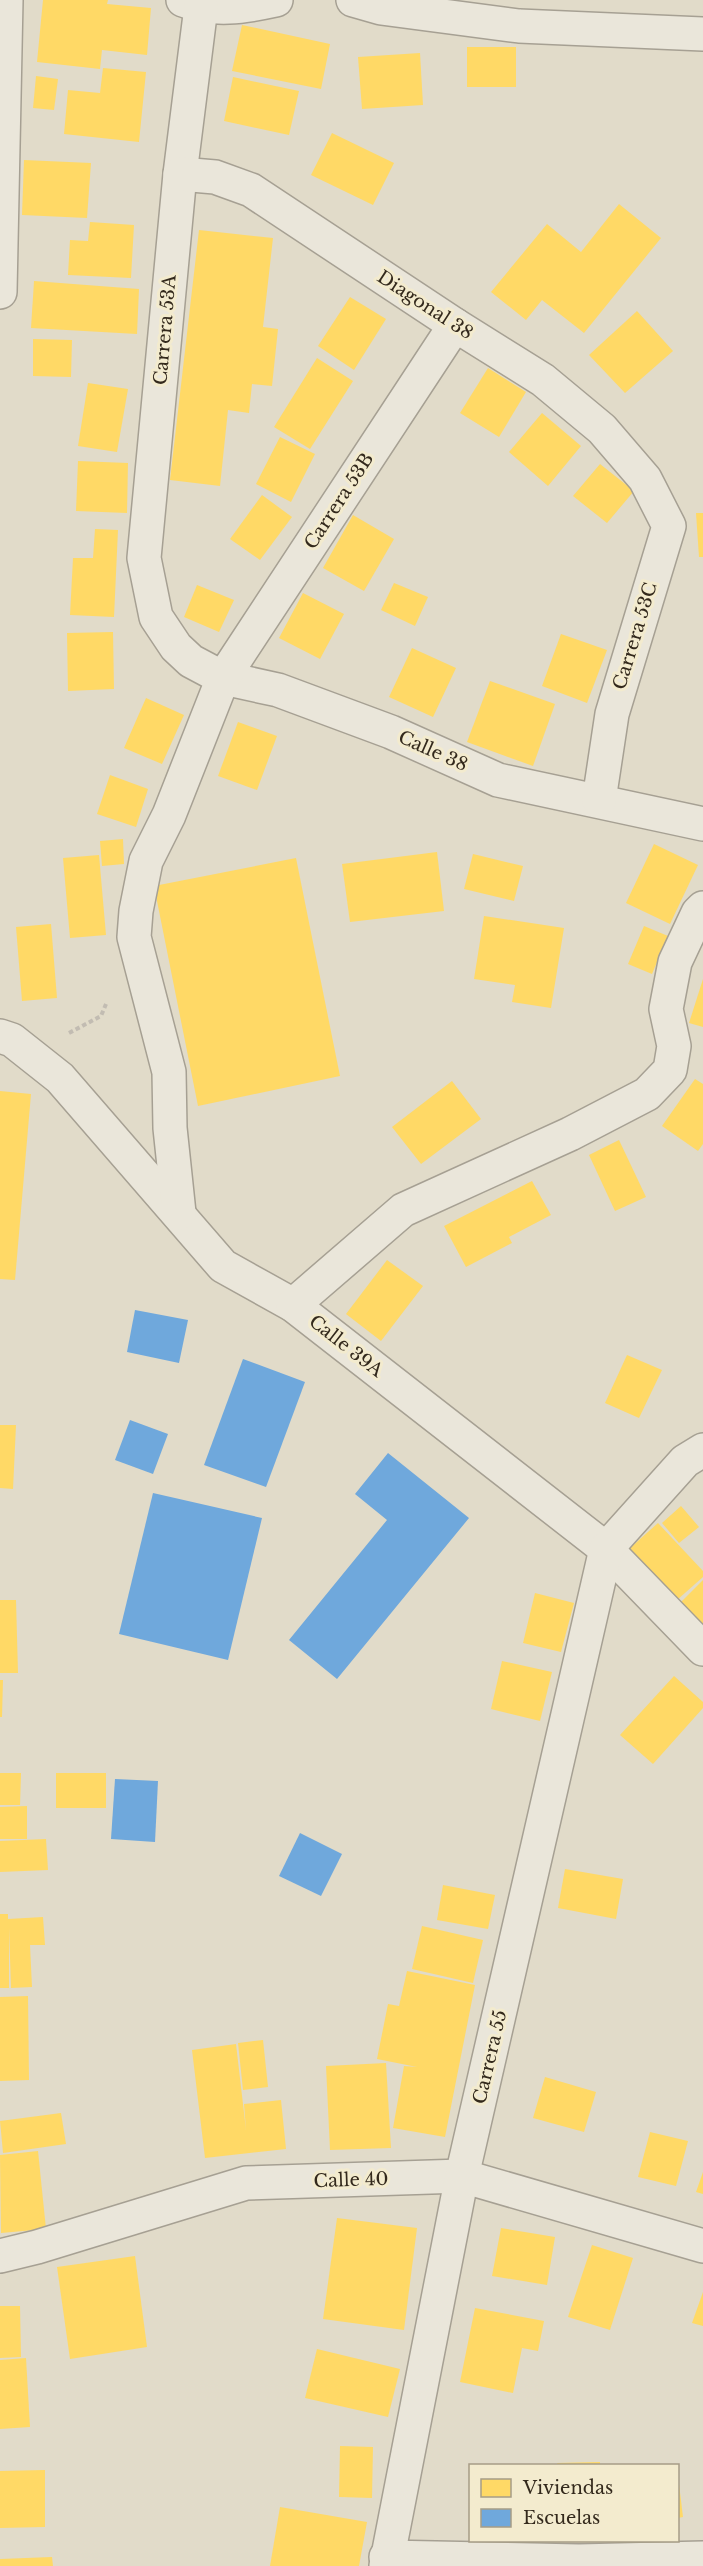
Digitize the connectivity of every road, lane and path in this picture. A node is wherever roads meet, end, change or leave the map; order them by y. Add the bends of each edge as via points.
1 (6, 0) edge
2 (276, 0) edge
3 (353, 0) edge
4 (192, 4) edge
5 (703, 34) edge
6 (180, 174) junction
7 (0, 292) edge
8 (454, 325) junction
9 (645, 479) joint
10 (176, 647) joint
11 (223, 678) junction
12 (599, 800) junction
13 (703, 824) edge
14 (703, 908) edge
15 (110, 996) dead end
16 (6, 1038) edge
17 (171, 1128) junction
18 (107, 1134) junction
19 (178, 1213) junction
20 (293, 1305) junction
21 (703, 1450) edge
22 (606, 1549) junction
23 (703, 1649) edge
24 (462, 2176) junction
25 (703, 2246) edge
26 (0, 2256) edge
27 (703, 2558) edge
28 (386, 2562) edge

1 - 7 street
2 - 4 street via 240,8
3 - 5 street via 381,8 519,26
4 - 6 street, Carrera 53A
6 - 8 street, Diagonal 38 via 215,177 251,190
6 - 10 street, Carrera 53A via 144,558 156,617
8 - 9 street, Diagonal 38 via 543,380 602,429
8 - 11 street, Carrera 53B
9 - 12 street, Carrera 53C via 669,526 612,714
10 - 11 street, Calle 38 via 191,661
11 - 12 street, Calle 38 via 278,690 392,732 498,780
11 - 17 street, Carrera 53B via 169,815 146,861 136,911 134,937 169,1072
12 - 13 street, Calle 38
14 - 20 street via 675,962 666,1009 674,1046 670,1070 647,1094 570,1134 403,1210
15 - 16 path via 101,1016 48,1044
16 - 18 street, Calle 39A via 60,1078
17 - 18 street via 154,1142 130,1142
17 - 19 street, Carrera 53B
18 - 19 street, Calle 39A
19 - 20 street, Calle 39A via 223,1266
20 - 22 street, Calle 39A
21 - 22 street via 685,1461
22 - 23 street, Calle 39A
22 - 24 street, Carrera 55
24 - 25 street, Calle 40
24 - 26 street, Calle 40 via 246,2183
24 - 28 street, Carrera 55
27 - 28 street

